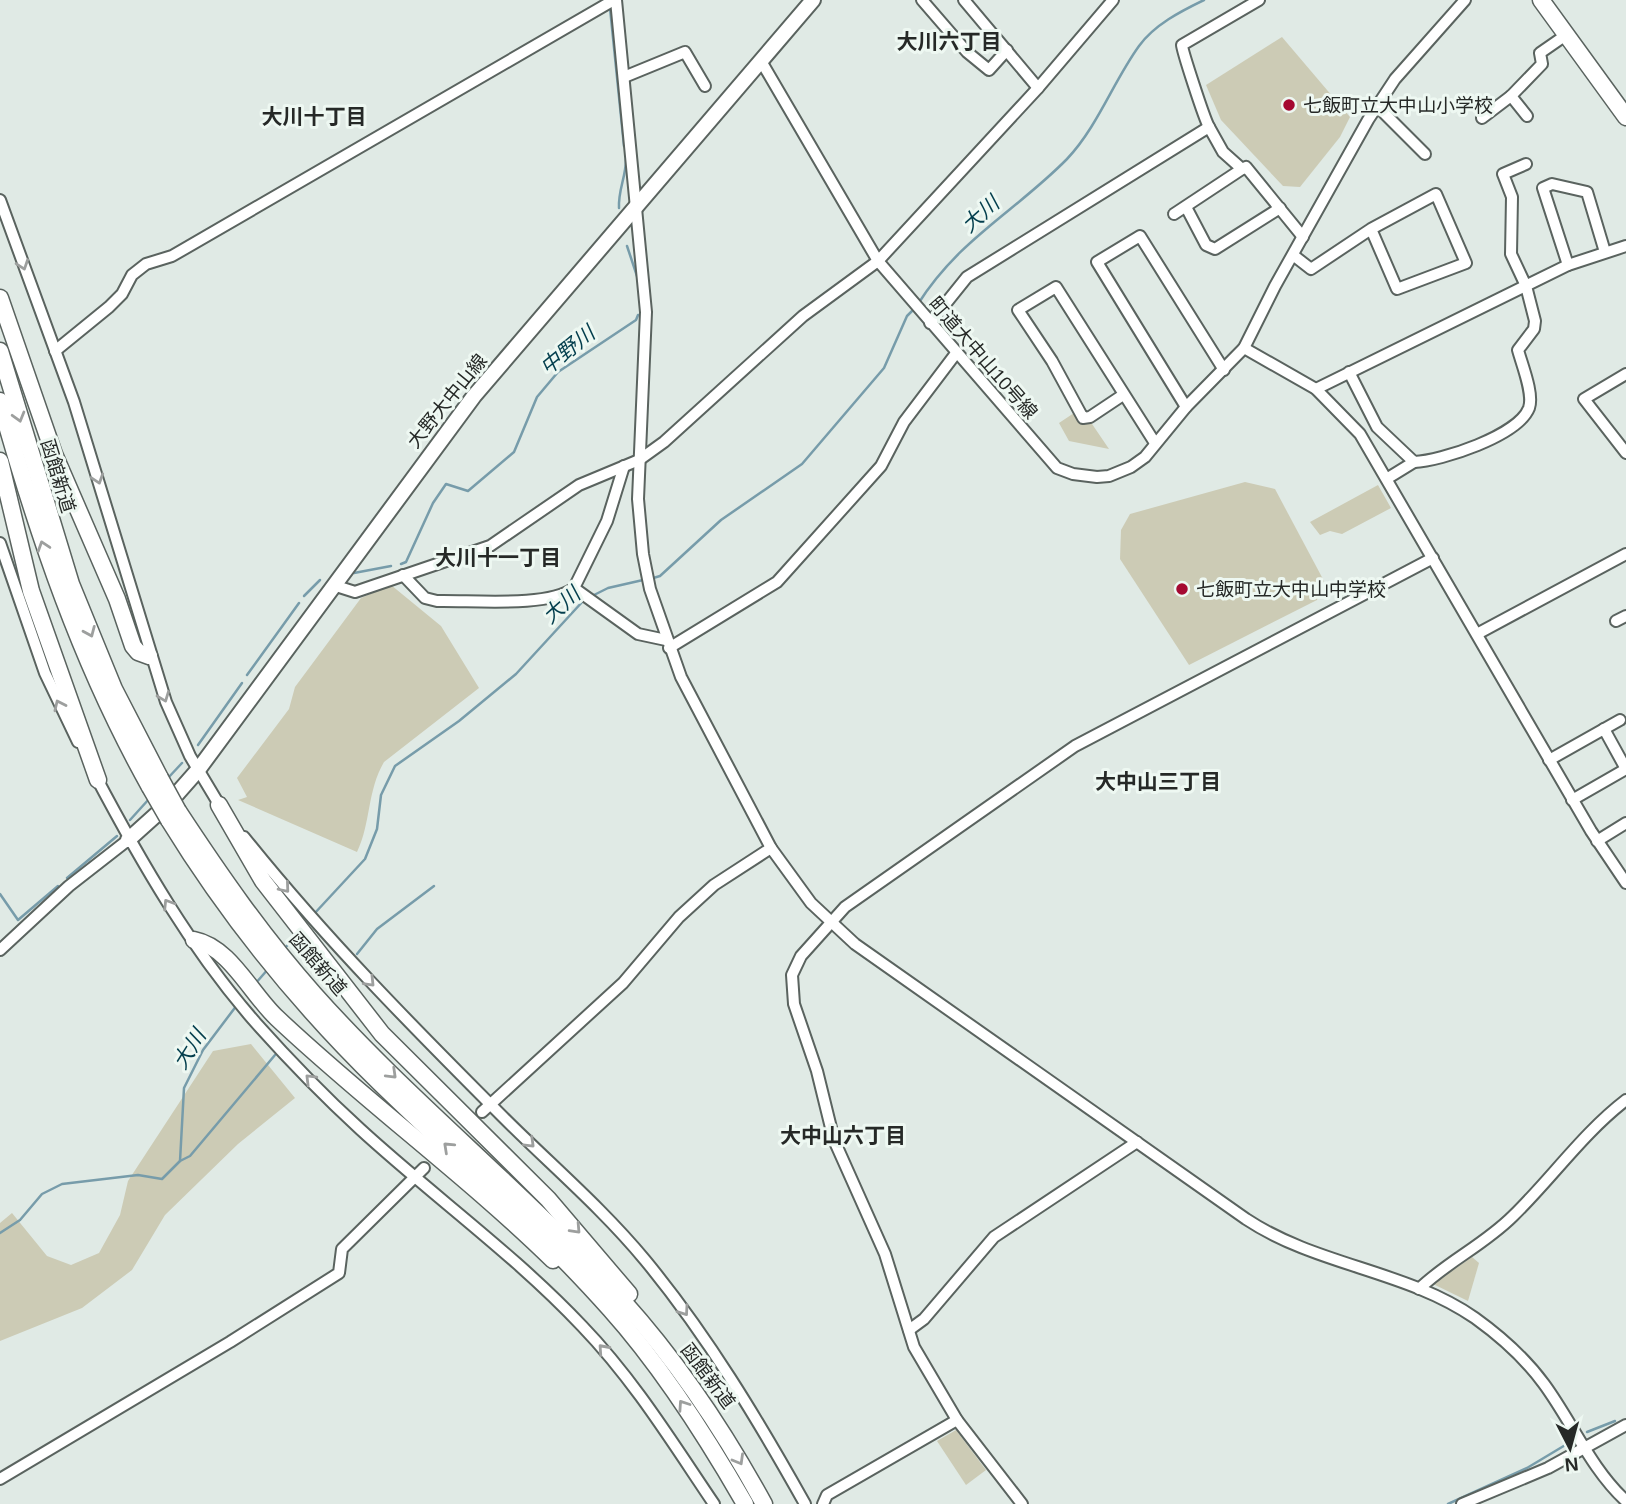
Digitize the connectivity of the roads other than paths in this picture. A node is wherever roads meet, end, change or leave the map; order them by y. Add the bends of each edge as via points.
1 (615, 0) edge
2 (813, 0) edge
3 (922, 0) edge
4 (964, 0) edge
5 (1113, 0) edge
6 (1259, 0) edge
7 (1465, 0) edge
8 (1541, 0) edge
9 (1566, 35) junction
10 (1007, 50) junction
11 (761, 61) junction
12 (624, 77) junction
13 (705, 86) dead end
14 (1038, 88) junction
15 (1511, 96) junction
16 (1377, 106) junction
17 (1527, 116) dead end
18 (1626, 117) edge
19 (1482, 118) dead end
20 (1209, 127) junction
21 (1425, 154) dead end
22 (1526, 164) dead end
23 (1242, 169) junction
24 (0, 200) edge
25 (636, 207) junction
26 (1186, 207) junction
27 (1280, 208) junction
28 (1174, 214) dead end
29 (1371, 229) junction
30 (1303, 237) junction
31 (1626, 246) edge
32 (1605, 252) junction
33 (1293, 255) junction
34 (878, 261) junction
35 (1568, 265) junction
36 (1526, 286) junction
37 (0, 298) edge
38 (927, 320) junction
39 (1244, 348) junction
40 (0, 351) edge
41 (55, 351) junction
42 (957, 352) junction
43 (1224, 370) junction
44 (1349, 372) junction
45 (1626, 374) edge
46 (1316, 389) junction
47 (1123, 395) junction
48 (0, 401) edge
49 (1186, 407) junction
50 (1155, 443) junction
51 (1626, 453) edge
52 (639, 460) junction
53 (0, 461) edge
54 (1414, 462) junction
55 (624, 466) junction
56 (1388, 478) junction
57 (0, 543) edge
58 (1626, 554) edge
59 (1433, 558) junction
60 (403, 575) junction
61 (333, 585) junction
62 (582, 594) junction
63 (1477, 634) junction
64 (667, 644) junction
65 (149, 656) junction
66 (1620, 720) dead end
67 (1604, 729) junction
68 (1549, 760) junction
69 (1626, 769) edge
70 (198, 770) junction
71 (97, 779) junction
72 (155, 783) junction
73 (1572, 800) junction
74 (219, 805) joint
75 (1626, 823) edge
76 (128, 840) junction
77 (1597, 842) junction
78 (771, 848) junction
79 (1626, 883) edge
80 (300, 917) junction
81 (830, 921) junction
82 (194, 940) junction
83 (0, 950) edge
84 (290, 977) junction
85 (1626, 1100) edge
86 (486, 1108) junction
87 (1137, 1142) junction
88 (420, 1172) junction
89 (1419, 1289) junction
90 (909, 1330) junction
91 (647, 1352) junction
92 (957, 1420) junction
93 (1626, 1425) edge
94 (721, 1429) junction
95 (1585, 1448) junction
96 (0, 1479) edge
97 (1626, 1502) edge
98 (714, 1504) edge
99 (745, 1504) edge
100 (764, 1504) edge
101 (805, 1504) edge
102 (823, 1504) edge
103 (1021, 1504) edge
104 (1462, 1504) edge

1 - 12 street
1 - 41 street via 172,256 146,264 109,307
2 - 11 main road, 大野大中山線
3 - 10 street via 989,70
4 - 10 street
5 - 14 street
6 - 20 street via 1182,45
7 - 16 street, 町道大中山10号線
8 - 9 highway
9 - 15 street via 1540,53 1542,64
9 - 18 highway
10 - 14 street
11 - 25 main road, 大野大中山線
11 - 34 street, 町道大中山10号線
12 - 13 street via 685,52
12 - 25 street
14 - 34 street
15 - 17 street
15 - 19 street
16 - 21 street
16 - 30 street, 町道大中山10号線
20 - 23 street via 1223,152
20 - 38 street via 967,277
22 - 36 street via 1503,174 1512,197 1511,254
23 - 26 street
23 - 27 street via 1246,167
24 -> 41 street
25 - 52 street via 646,312
25 - 61 main road, 大野大中山線 via 474,396
26 - 27 street via 1206,245 1215,249
26 - 28 street
27 - 30 street
29 - 29 street via 1397,289 1466,263 1436,194
29 - 33 street via 1311,269
30 - 33 street, 町道大中山10号線
31 - 32 street
32 - 35 street
32 - 35 street via 1587,192 1552,184 1543,188
33 - 39 street, 町道大中山10号線
34 - 38 street, 町道大中山10号線
34 - 52 street via 803,316
35 - 36 street
36 - 44 street
36 - 54 street via 1534,329 1518,350 1528,410 1481,443
37 - 65 highway via 54,454 133,646
38 - 42 street, 町道大中山10号線
39 - 43 street, 町道大中山10号線
39 - 46 street
40 -> 72 highway, 函館新道 via 71,584
41 -> 65 street via 125,565
42 - 50 street, 町道大中山10号線 via 1064,471 1086,477 1109,476 1138,462
42 - 64 street via 904,422 881,466 777,582
43 - 49 street, 町道大中山10号線
43 - 49 street via 1140,236 1097,262
44 - 46 street
44 - 54 street via 1377,428
45 - 51 street via 1584,399
46 - 56 street via 1360,434
47 - 47 street via 1056,287 1018,310 1083,418
47 - 50 street
72 -> 48 highway, 函館新道 via 102,695 66,613
49 - 50 street, 町道大中山10号線
52 - 55 street
52 - 64 street via 639,520 646,572
53 - 71 highway via 31,591
54 - 56 street
55 - 60 street via 579,485 490,546
55 - 62 street
56 - 59 street
71 -> 57 street via 44,673
58 - 63 street
59 - 63 street
59 - 81 street via 1075,746
60 - 61 street via 355,592
60 - 62 street via 425,598 437,601
61 - 70 main road, 大野大中山線
62 - 64 street via 638,634
63 - 68 street
64 - 78 street
65 -> 70 street
66 - 67 street
67 - 68 street
67 - 69 street
68 - 73 street
69 - 73 street
70 - 74 street
70 - 76 main road, 大野大中山線
71 - 76 street
72 - 84 highway, 函館新道, bridge
73 - 77 street
74 -> 80 highway via 263,881
75 - 77 street
82 -> 76 street
76 - 83 street via 69,886
77 - 79 street
78 - 81 street
78 - 86 street via 714,885 680,916 623,984
80 -> 86 street via 323,932
80 -> 94 highway via 312,947 382,1034 585,1240 653,1325
81 - 87 street via 898,975
81 - 90 street via 801,956 791,991 834,1139 885,1254
88 -> 82 street via 359,1128 255,1022
82 - 91 highway via 216,947 265,1007 322,1061 548,1256
91 -> 84 highway, 函館新道 via 540,1233 379,1082
84 -> 94 highway, 函館新道 via 550,1225 622,1301
85 - 89 street via 1514,1216
86 -> 101 street via 590,1199 662,1282 766,1436
87 - 89 street via 1286,1243
87 - 90 street via 994,1237 924,1319
88 - 96 street via 342,1249 339,1273
98 -> 88 street via 638,1391 582,1326
89 - 95 street via 1472,1316 1512,1348 1544,1383
90 - 92 street via 932,1381
99 -> 91 highway, 函館新道
92 - 102 street via 827,1495
92 - 103 street
93 - 95 street
94 -> 100 highway, 函館新道
95 - 97 street
95 - 104 street

